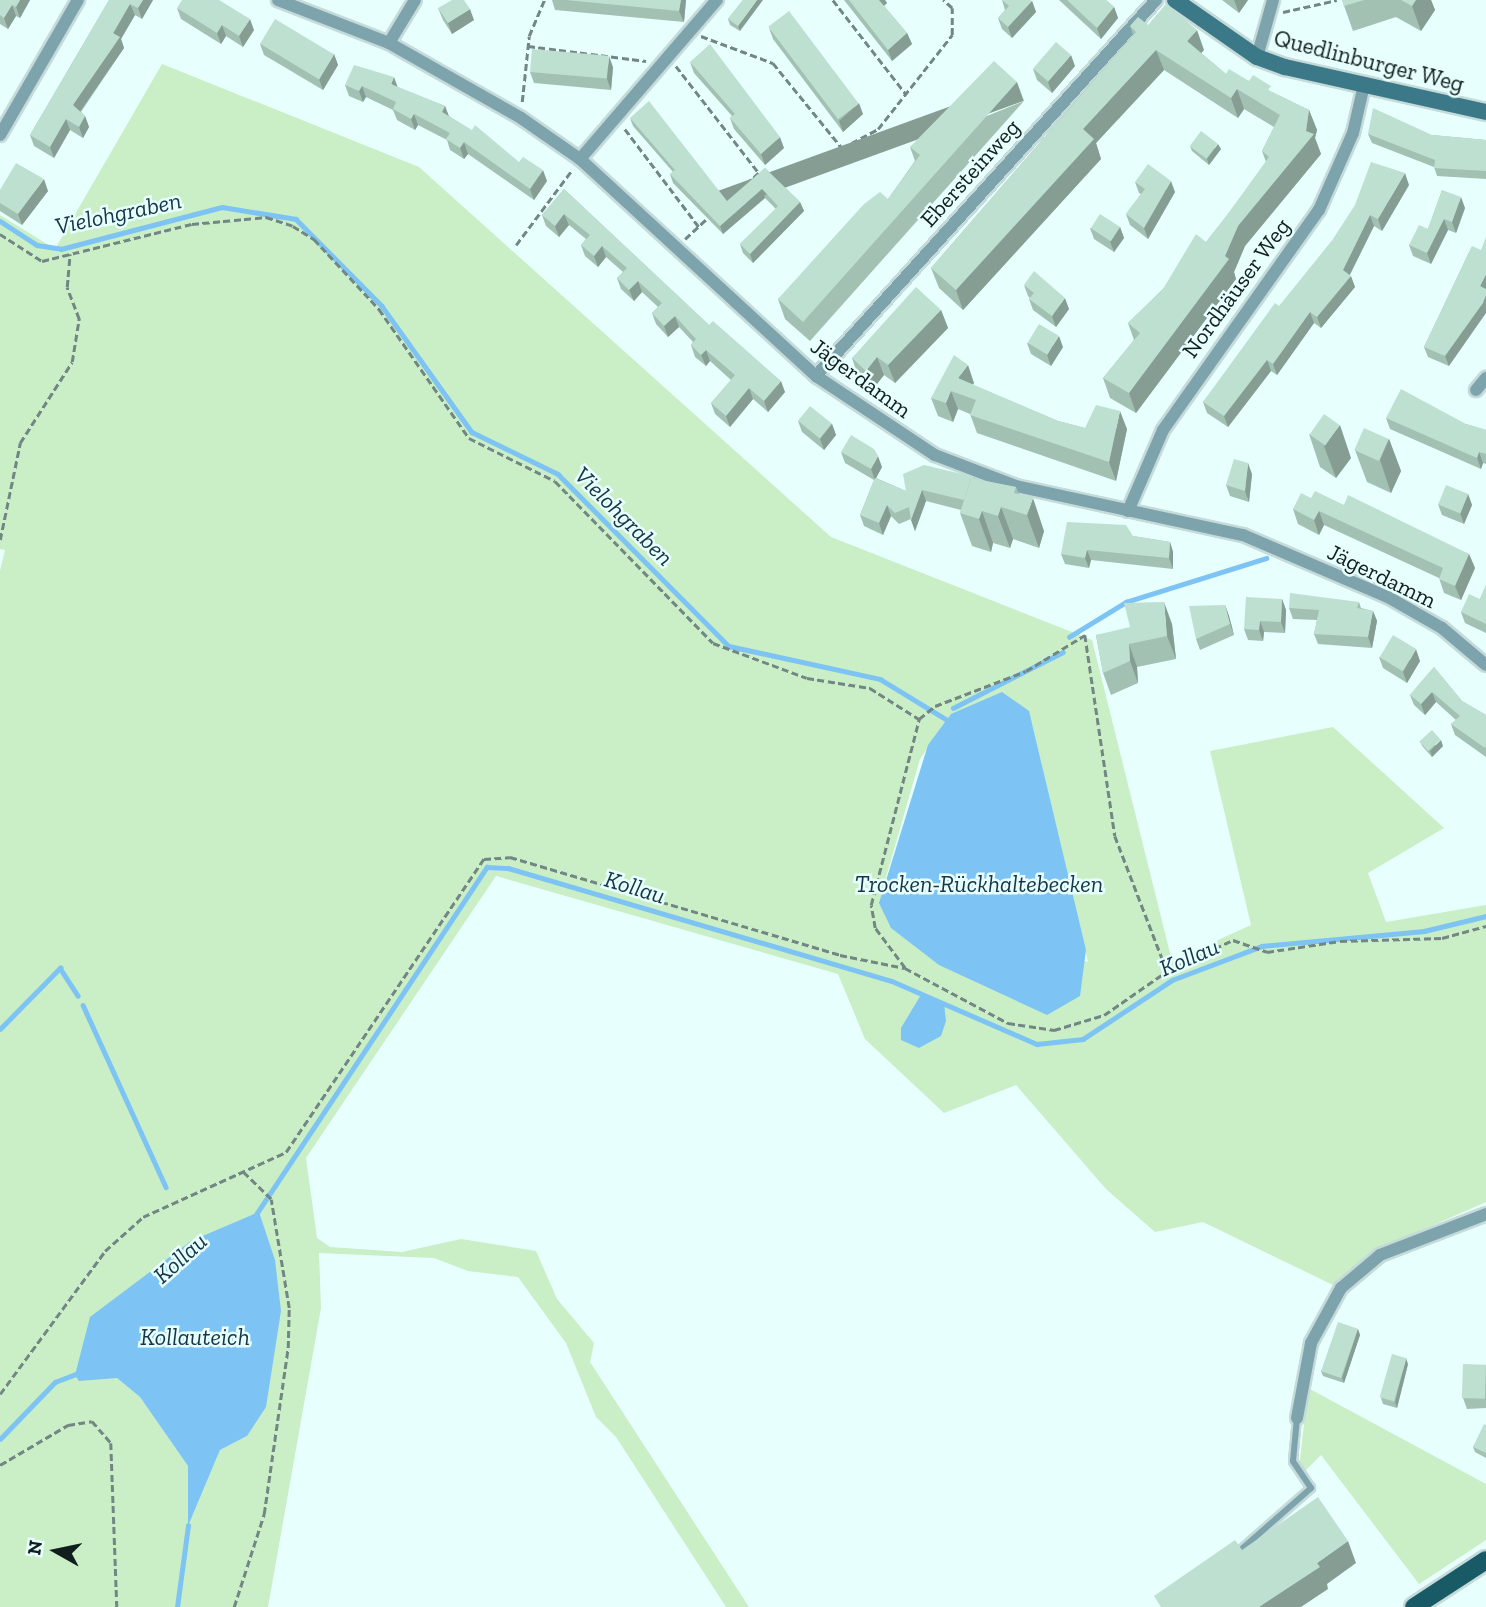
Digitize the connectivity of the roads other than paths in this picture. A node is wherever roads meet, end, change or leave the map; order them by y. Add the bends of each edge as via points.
1 (78, 0) edge
2 (278, 0) edge
3 (415, 0) edge
4 (717, 0) edge
5 (1156, 0) edge
6 (1175, 0) edge
7 (1273, 6) edge
8 (388, 43) junction
9 (1257, 57) junction
10 (1364, 85) junction
11 (1486, 112) edge
12 (0, 135) edge
13 (580, 159) junction
14 (816, 376) junction
15 (1486, 378) edge
16 (1476, 390) dead end
17 (1128, 511) junction
18 (1486, 665) edge
19 (1486, 1214) edge
20 (1297, 1418) joint
21 (1486, 1560) edge
22 (1224, 1561) edge
23 (1414, 1607) edge

1 - 12 street
2 - 8 street, Jägerdamm
3 - 8 street
4 - 13 street
5 - 14 street, Ebersteinweg
6 - 9 street, Quedlinburger Weg
7 - 9 street
8 - 13 street, Jägerdamm via 521,118
9 - 10 street, Quedlinburger Weg
10 - 11 street, Quedlinburger Weg
10 - 17 street, Nordhäuser Weg via 1353,133 1319,210 1163,430
13 - 14 street, Jägerdamm
14 - 17 street, Jägerdamm via 935,454 1016,486
15 - 16 street
17 - 18 street, Jägerdamm via 1243,536 1388,597 1442,628
19 - 20 street via 1380,1255 1342,1288 1311,1343
20 - 22 lane via 1293,1461 1311,1488
21 - 23 main road

